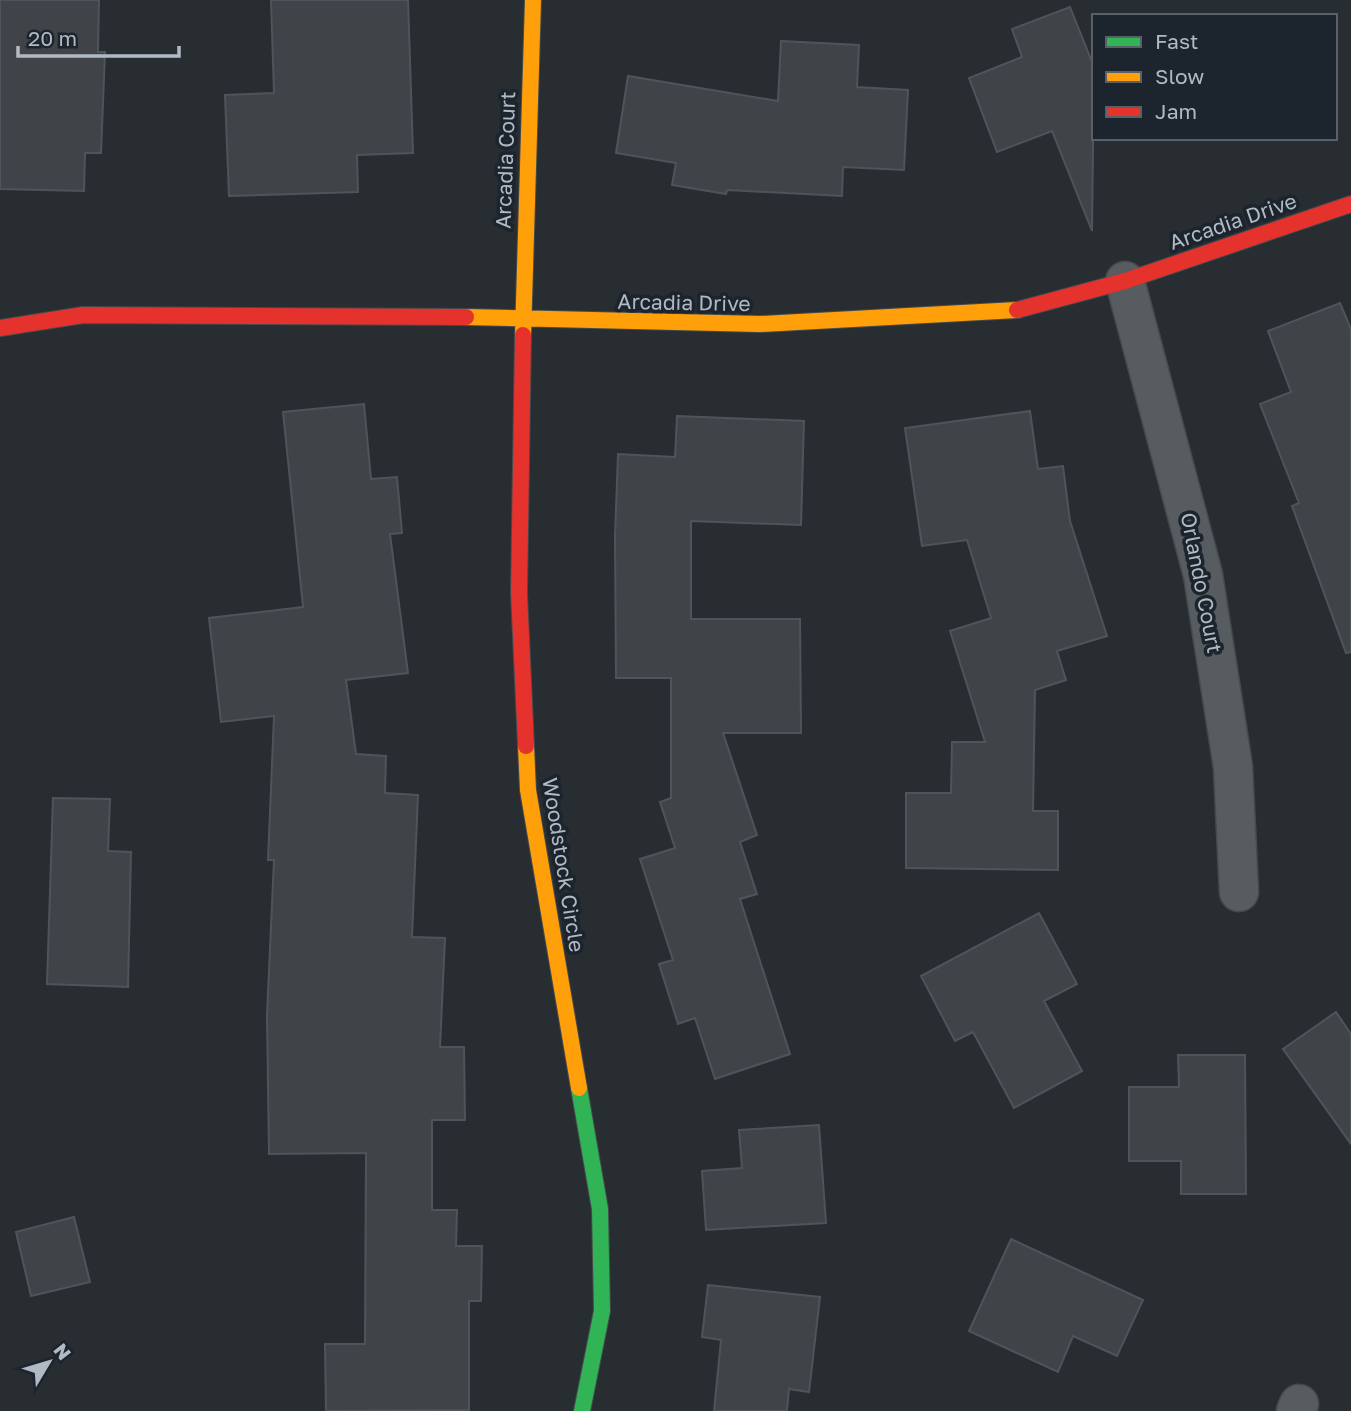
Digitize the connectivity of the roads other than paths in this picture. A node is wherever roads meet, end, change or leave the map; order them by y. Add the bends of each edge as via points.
1 (533, 0) edge
2 (1351, 204) edge
3 (1125, 281) junction
4 (523, 321) junction
5 (0, 328) edge
6 (1239, 892) dead end
7 (582, 1411) edge

1 - 4 street, Arcadia Court
2 - 3 street, Arcadia Drive
3 - 4 street, Arcadia Drive via 1010,312 760,324
3 - 6 street, Orlando Court via 1203,575 1233,767
4 - 5 street, Arcadia Drive via 83,315
4 - 7 street, Woodstock Circle via 519,593 528,790 600,1209 602,1311

